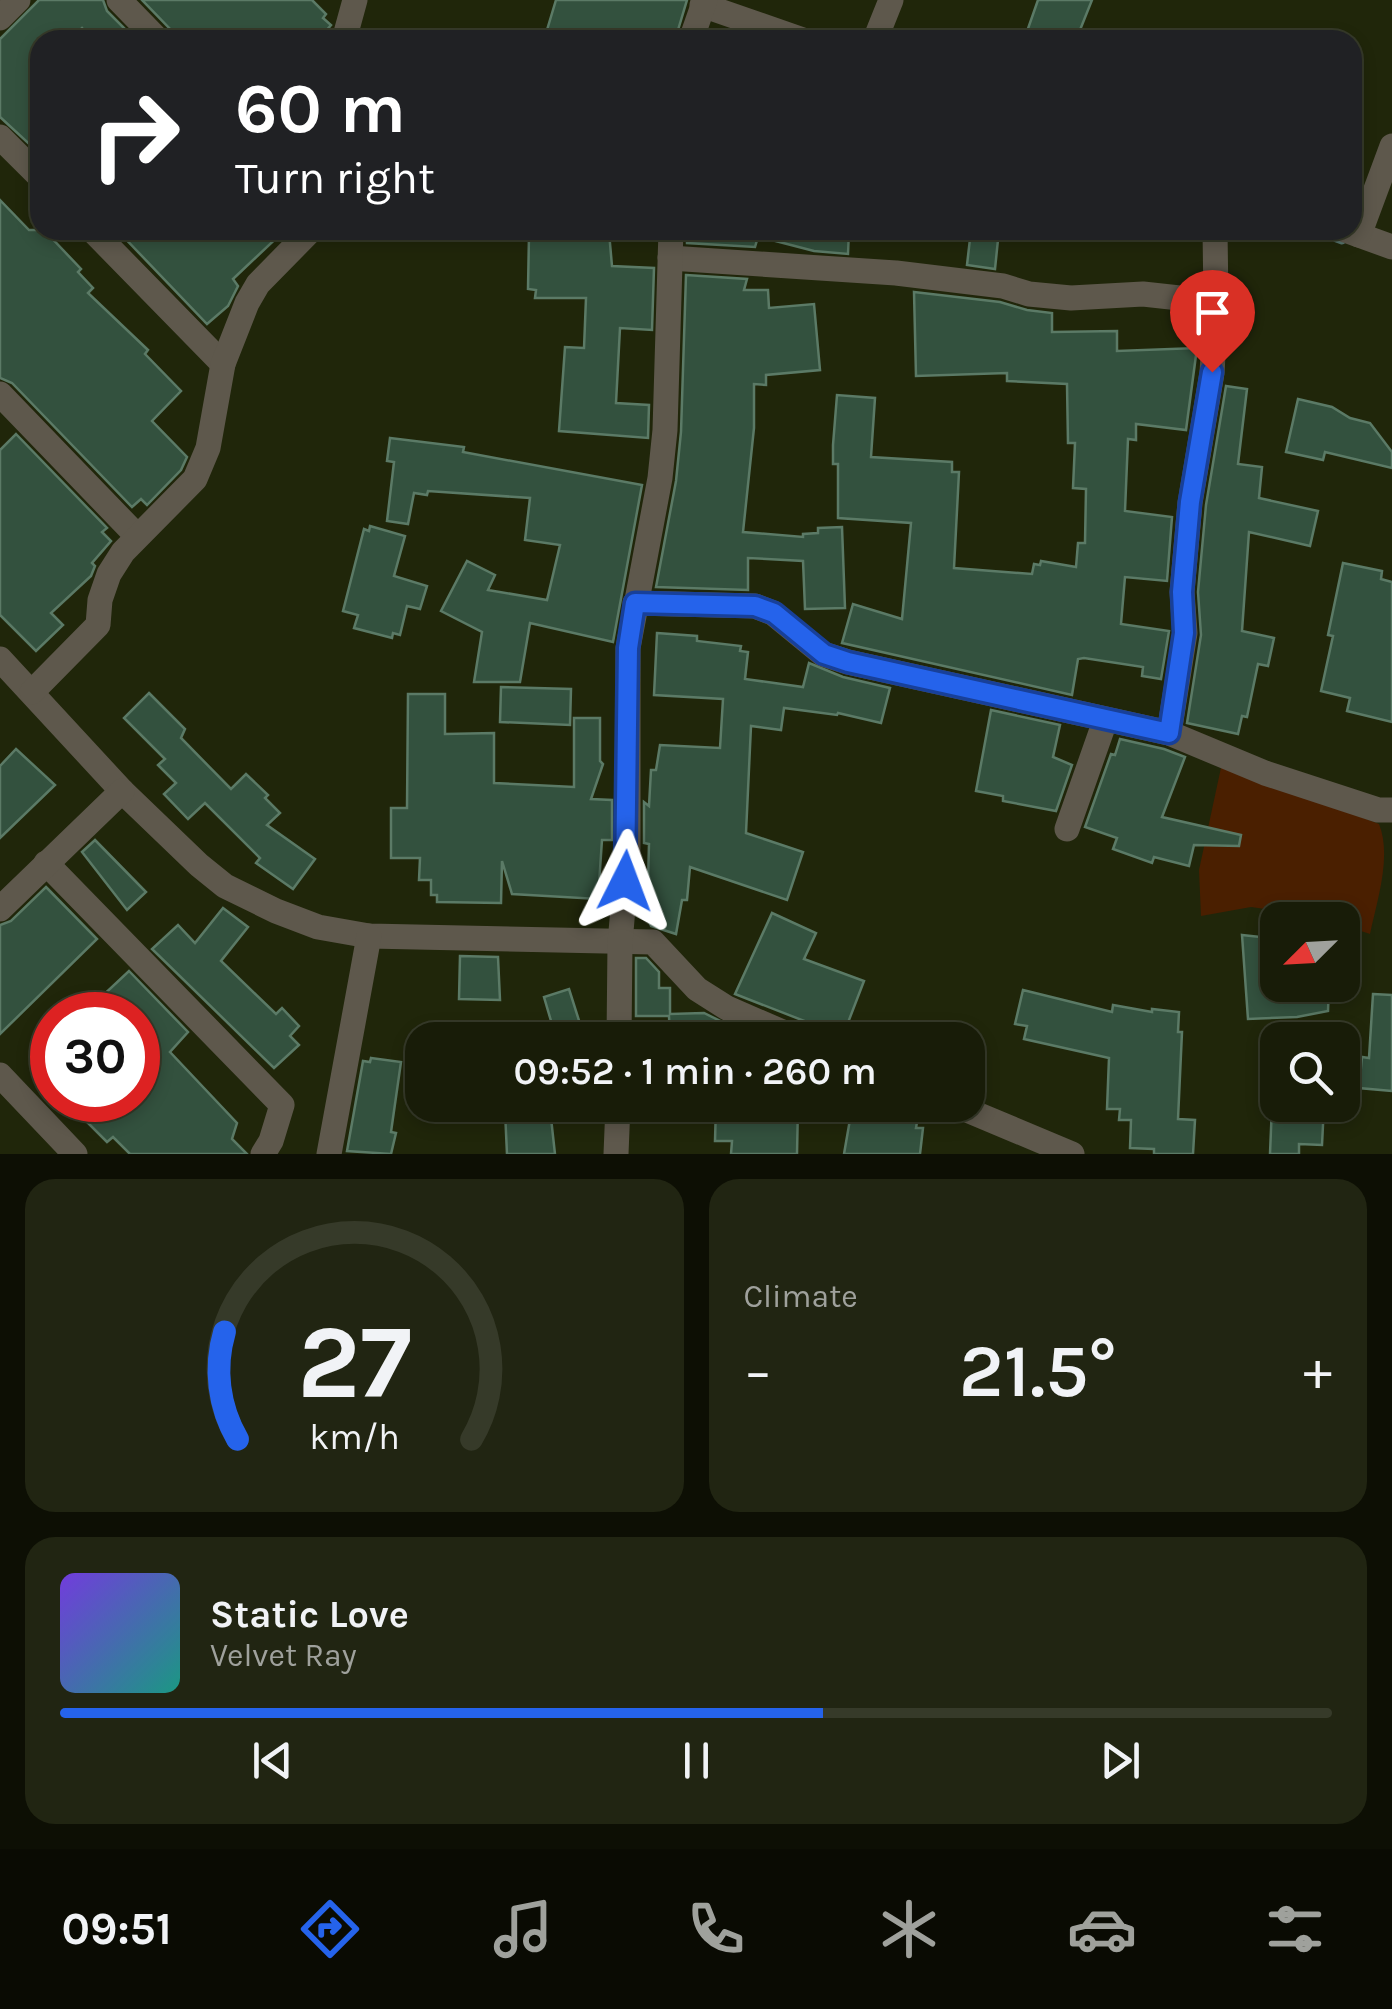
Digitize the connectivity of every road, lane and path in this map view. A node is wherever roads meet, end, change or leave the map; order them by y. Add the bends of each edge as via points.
1 (18, 0) edge
2 (119, 0) edge
3 (354, 0) edge
4 (890, 0) edge
5 (704, 2) edge
6 (0, 18) edge
7 (148, 30) edge
8 (346, 30) edge
9 (694, 30) edge
10 (777, 30) edge
11 (879, 30) edge
12 (0, 137) edge
13 (1392, 146) edge
14 (30, 168) edge
15 (1362, 210) edge
16 (1362, 236) edge
17 (102, 240) edge
18 (300, 240) edge
19 (671, 240) edge
20 (1215, 240) edge
21 (1392, 247) edge
22 (670, 258) junction
23 (1216, 302) junction
24 (224, 364) junction
25 (0, 394) edge
26 (137, 536) junction
27 (635, 603) junction
28 (0, 659) edge
29 (32, 692) junction
30 (1104, 721) junction
31 (1169, 733) junction
32 (122, 791) junction
33 (1392, 810) edge
34 (1067, 829) dead end
35 (46, 864) junction
36 (0, 909) edge
37 (369, 936) junction
38 (620, 943) junction
39 (620, 1022) edge
40 (759, 1022) edge
41 (0, 1076) edge
42 (985, 1118) edge
43 (617, 1122) edge
44 (76, 1154) edge
45 (263, 1154) edge
46 (329, 1154) edge
47 (616, 1154) edge
48 (1072, 1154) edge

1 - 6 street
2 - 7 street
3 - 8 street
4 - 11 street
5 - 9 street
5 - 10 street
12 - 14 street
13 - 15 street
16 - 21 street
17 - 24 street
18 - 24 street via 258,284
19 - 22 street
20 - 23 street
22 - 23 street via 896,274 1071,298 1143,294
22 - 27 street via 664,446
23 - 31 street
24 - 26 street via 204,463
25 - 26 street
26 - 29 street via 109,574 98,626
27 - 30 street via 755,606 824,654 848,662
27 - 38 street via 628,648 628,850
28 - 29 street
29 - 32 street
30 - 31 street
30 - 34 street
31 - 33 street via 1283,779
32 - 35 street
32 - 37 street via 225,886 318,927
35 - 36 street
35 - 45 street via 282,1105
37 - 38 street
37 - 46 street
38 - 39 street
38 - 40 street via 653,942 697,989
41 - 44 street
42 - 48 street
43 - 47 street

